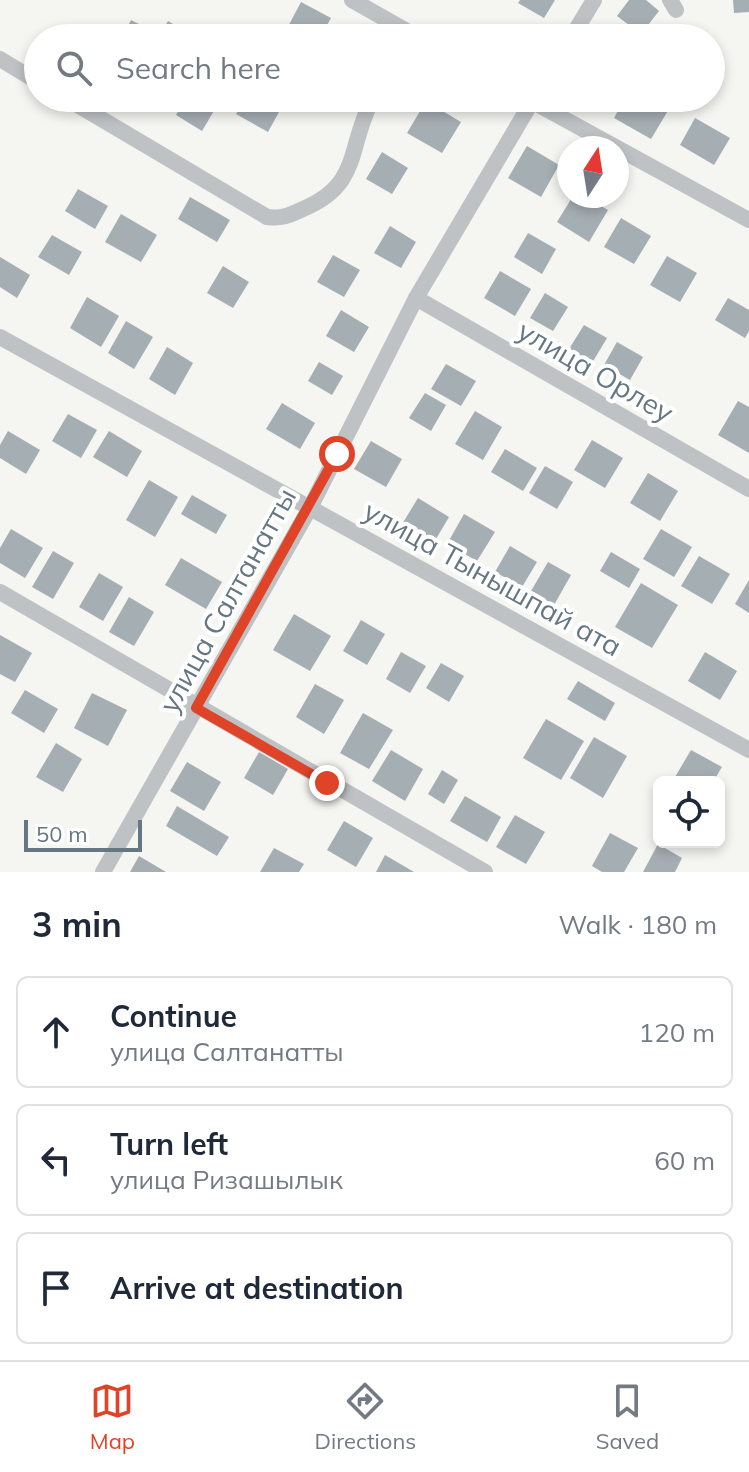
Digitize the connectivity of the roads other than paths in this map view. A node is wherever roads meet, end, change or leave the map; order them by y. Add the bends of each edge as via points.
1 (352, 0) edge
2 (594, 0) edge
3 (394, 24) edge
4 (579, 24) edge
5 (0, 59) edge
6 (24, 74) edge
7 (90, 112) edge
8 (366, 112) edge
9 (523, 112) edge
10 (554, 112) edge
11 (749, 220) edge
12 (416, 298) junction
13 (0, 337) edge
14 (749, 489) edge
15 (311, 506) junction
16 (0, 592) edge
17 (196, 708) junction
18 (749, 750) edge
19 (103, 872) edge
20 (485, 872) edge

1 - 3 street
2 - 4 street
5 - 6 street
7 - 8 street via 267,217 284,219 338,189
9 - 12 street, улица Салтанатты
10 - 11 street
12 - 14 street, улица Орлеу
12 - 15 street, улица Салтанатты
13 - 15 street, улица Тынышпай ата
15 - 17 street, улица Салтанатты
15 - 18 street, улица Тынышпай ата
16 - 17 street
17 - 19 street, улица Салтанатты
17 - 20 street

